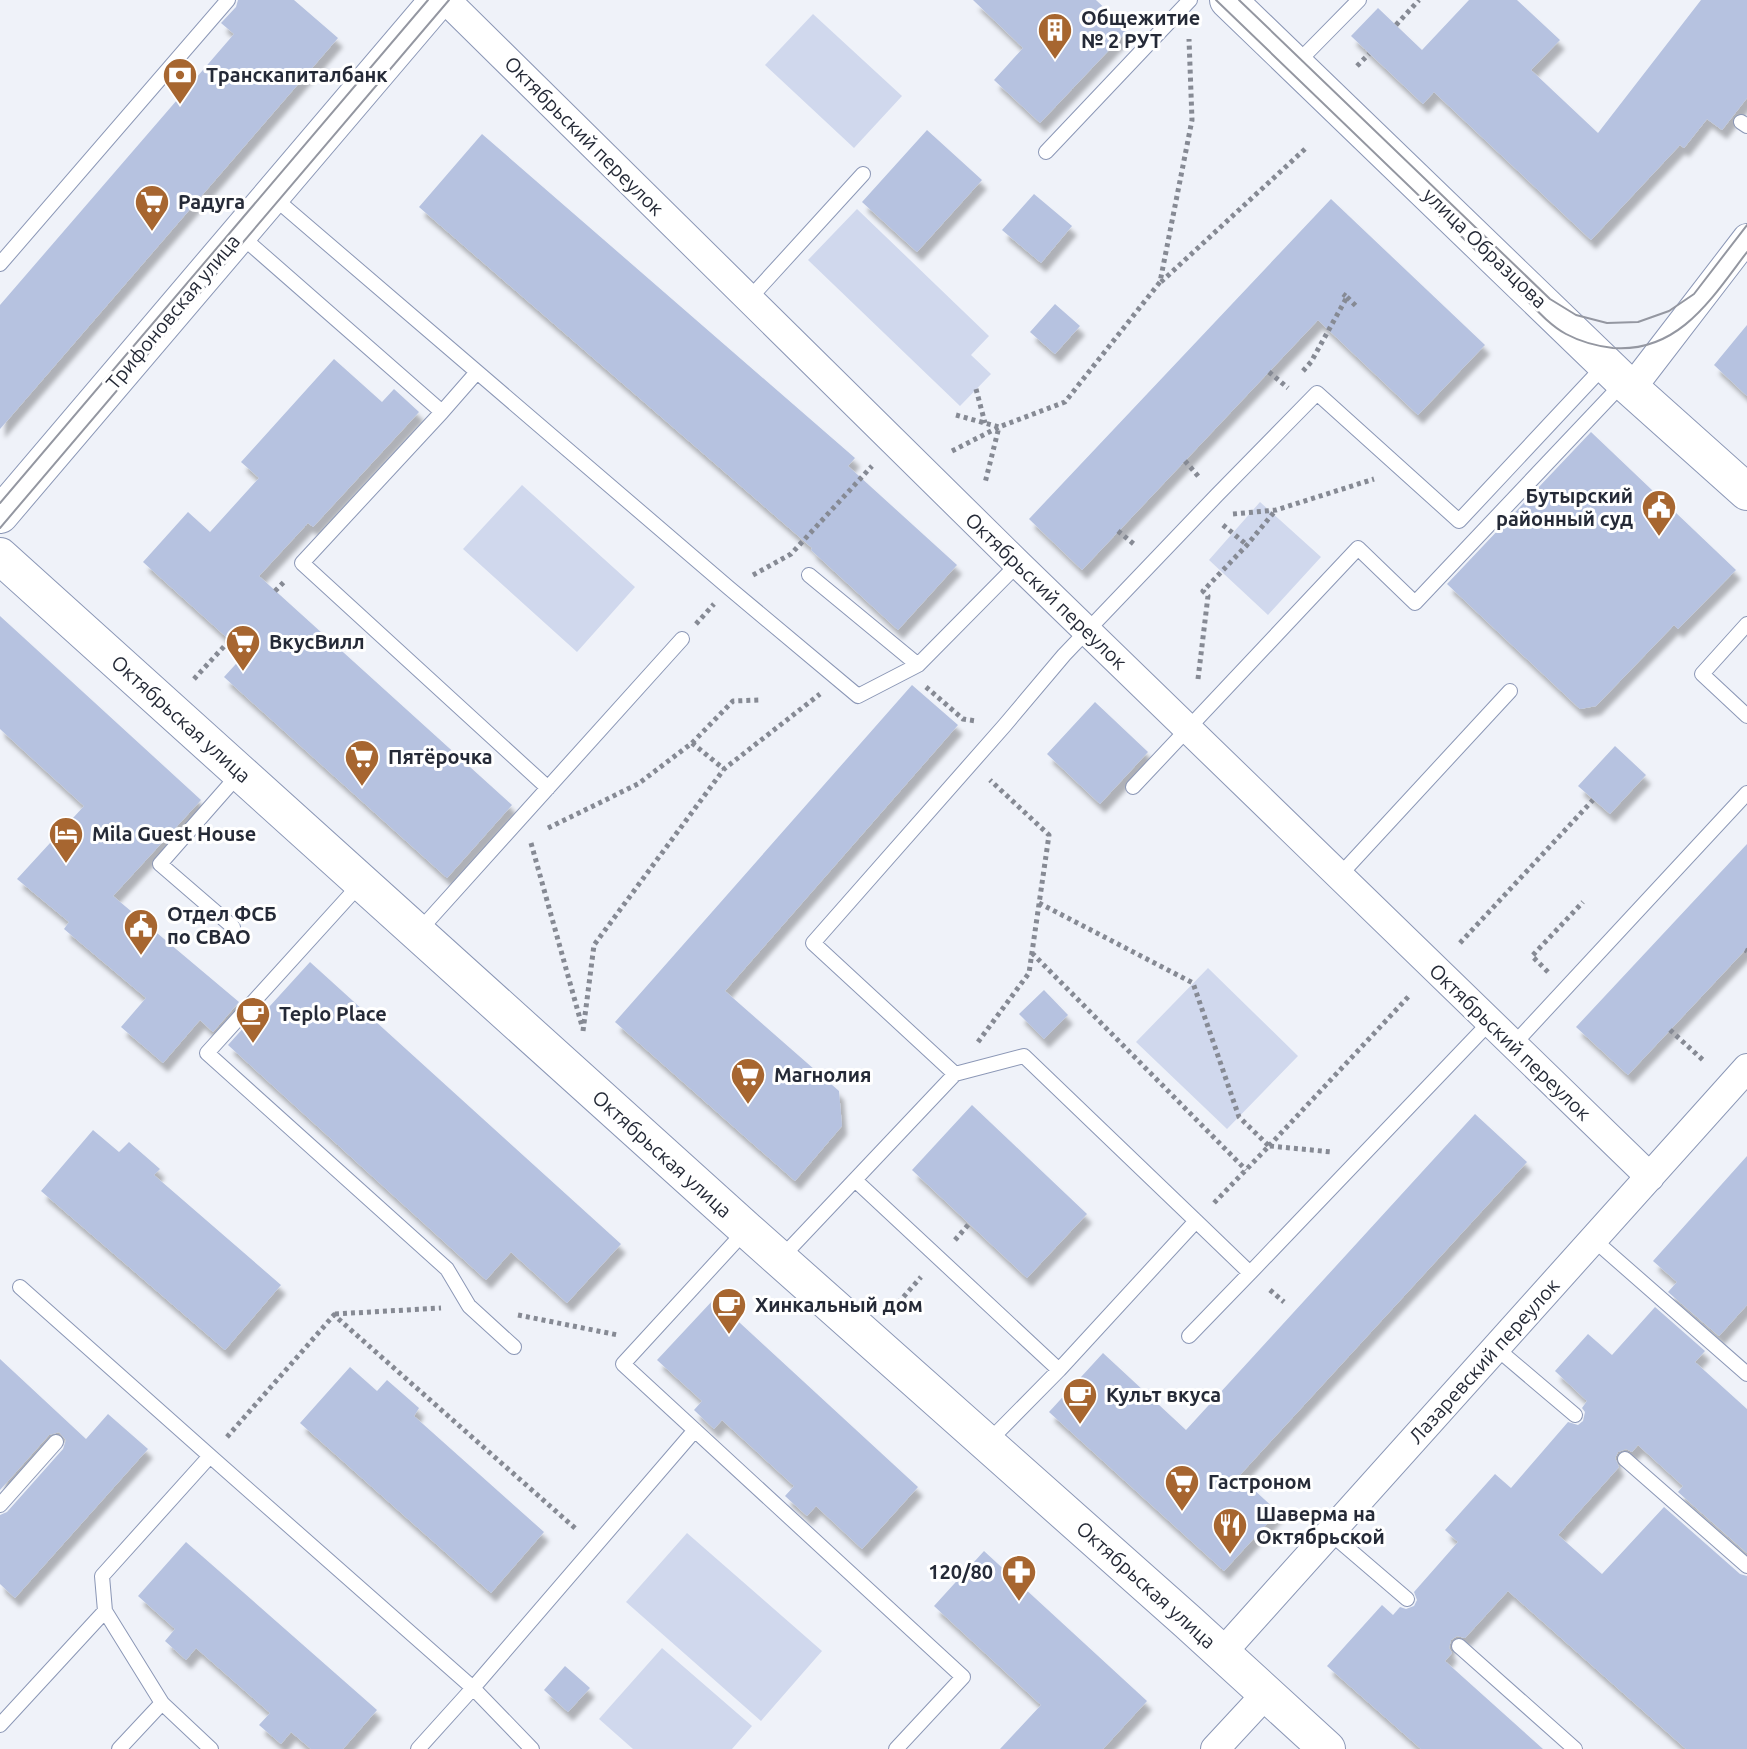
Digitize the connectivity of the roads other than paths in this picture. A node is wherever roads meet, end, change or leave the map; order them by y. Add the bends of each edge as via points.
1 (228, 0) edge
2 (438, 0) edge
3 (446, 0) edge
4 (1190, 0) edge
5 (1228, 0) edge
6 (1359, 0) edge
7 (1295, 65) junction
8 (1046, 152) dead end
9 (863, 174) dead end
10 (272, 196) junction
11 (239, 234) junction
12 (1747, 238) edge
13 (0, 264) edge
14 (749, 299) junction
15 (477, 372) junction
16 (1620, 379) junction
17 (442, 412) junction
18 (1747, 492) edge
19 (0, 515) edge
20 (0, 556) edge
21 (1018, 564) junction
22 (809, 575) dead end
23 (1747, 624) edge
24 (1088, 631) junction
25 (682, 639) road end
26 (912, 668) junction
27 (1510, 691) dead end
28 (1747, 716) edge
29 (1188, 729) junction
30 (240, 772) junction
31 (1133, 787) dead end
32 (548, 788) junction
33 (1747, 793) edge
34 (1339, 876) junction
35 (362, 882) junction
36 (233, 927) dead end
37 (417, 932) junction
38 (1490, 1022) junction
39 (1513, 1045) junction
40 (1747, 1068) edge
41 (955, 1074) junction
42 (1650, 1177) junction
43 (855, 1180) junction
44 (1196, 1221) junction
45 (747, 1230) junction
46 (1593, 1239) junction
47 (780, 1259) junction
48 (1250, 1273) junction
49 (20, 1287) dead end
50 (1189, 1336) dead end
51 (514, 1347) dead end
52 (1496, 1348) junction
53 (1059, 1370) junction
54 (1747, 1374) edge
55 (1575, 1415) dead end
56 (695, 1430) junction
57 (56, 1442) dead end
58 (987, 1443) junction
59 (210, 1456) junction
60 (1625, 1459) dead end
61 (0, 1505) edge
62 (1330, 1533) junction
63 (1747, 1566) edge
64 (1407, 1599) dead end
65 (105, 1611) junction
66 (1459, 1646) dead end
67 (1222, 1653) junction
68 (473, 1688) junction
69 (1266, 1694) junction
70 (162, 1703) junction
71 (0, 1725) edge
72 (119, 1749) edge
73 (211, 1749) edge
74 (418, 1749) edge
75 (532, 1749) edge
76 (896, 1749) edge
77 (1215, 1749) edge
78 (1327, 1749) edge
79 (1575, 1749) edge

1 - 13 lane
2 - 10 street, Трифоновская улица
3 - 14 street, Октябрьский переулок
4 - 8 lane
5 - 7 street, улица Образцова
6 - 7 lane
7 - 16 street, улица Образцова
9 - 14 lane
10 - 11 street, Трифоновская улица
10 - 15 lane
11 - 17 lane
11 - 19 street, Трифоновская улица
12 - 16 street
14 - 21 street, Октябрьский переулок
15 - 17 lane
15 - 26 lane via 858,696
16 - 18 street, улица Образцова
16 - 24 lane via 1459,521 1317,393
16 - 29 lane via 1415,603 1358,548
17 - 32 lane via 302,563
20 - 30 street, Октябрьская улица
21 - 24 street, Октябрьский переулок
21 - 26 lane
22 - 26 lane
23 - 28 lane via 1702,674
24 - 29 street, Октябрьский переулок
24 - 41 lane via 813,943
25 - 32 lane
27 - 34 lane
29 - 31 lane
29 - 34 street, Октябрьский переулок
30 - 35 street, Октябрьская улица
30 - 36 lane via 160,864
32 - 37 lane
33 - 39 lane
34 - 38 street, Октябрьский переулок
35 - 37 street, Октябрьская улица
35 - 51 lane via 207,1053 447,1269 469,1306
37 - 45 street, Октябрьская улица
38 - 39 street, Октябрьский переулок
38 - 48 lane
39 - 42 street, Октябрьский переулок
40 - 42 street, Лазаревский переулок
41 - 43 lane
41 - 44 lane via 1024,1056
42 - 46 street, Лазаревский переулок
43 - 47 lane
43 - 53 lane
44 - 48 lane
44 - 53 lane
45 - 47 street, Октябрьская улица
45 - 56 lane via 623,1364
46 - 52 street, Лазаревский переулок
46 - 54 lane
47 - 58 street, Октябрьская улица
48 - 50 lane
49 - 59 lane
52 - 55 lane
52 - 62 street, Лазаревский переулок
53 - 58 lane
56 - 68 lane
56 - 76 lane via 963,1677
57 - 61 lane
58 - 67 street, Октябрьская улица
59 - 65 lane via 102,1576
59 - 68 lane
60 - 63 lane
62 - 64 lane
62 - 67 street, Лазаревский переулок
65 - 70 lane
65 - 71 lane
66 - 79 lane
67 - 69 street, Октябрьская улица
68 - 74 lane
68 - 75 lane
69 - 77 street
69 - 78 street, Октябрьская улица
70 - 72 lane
70 - 73 lane

